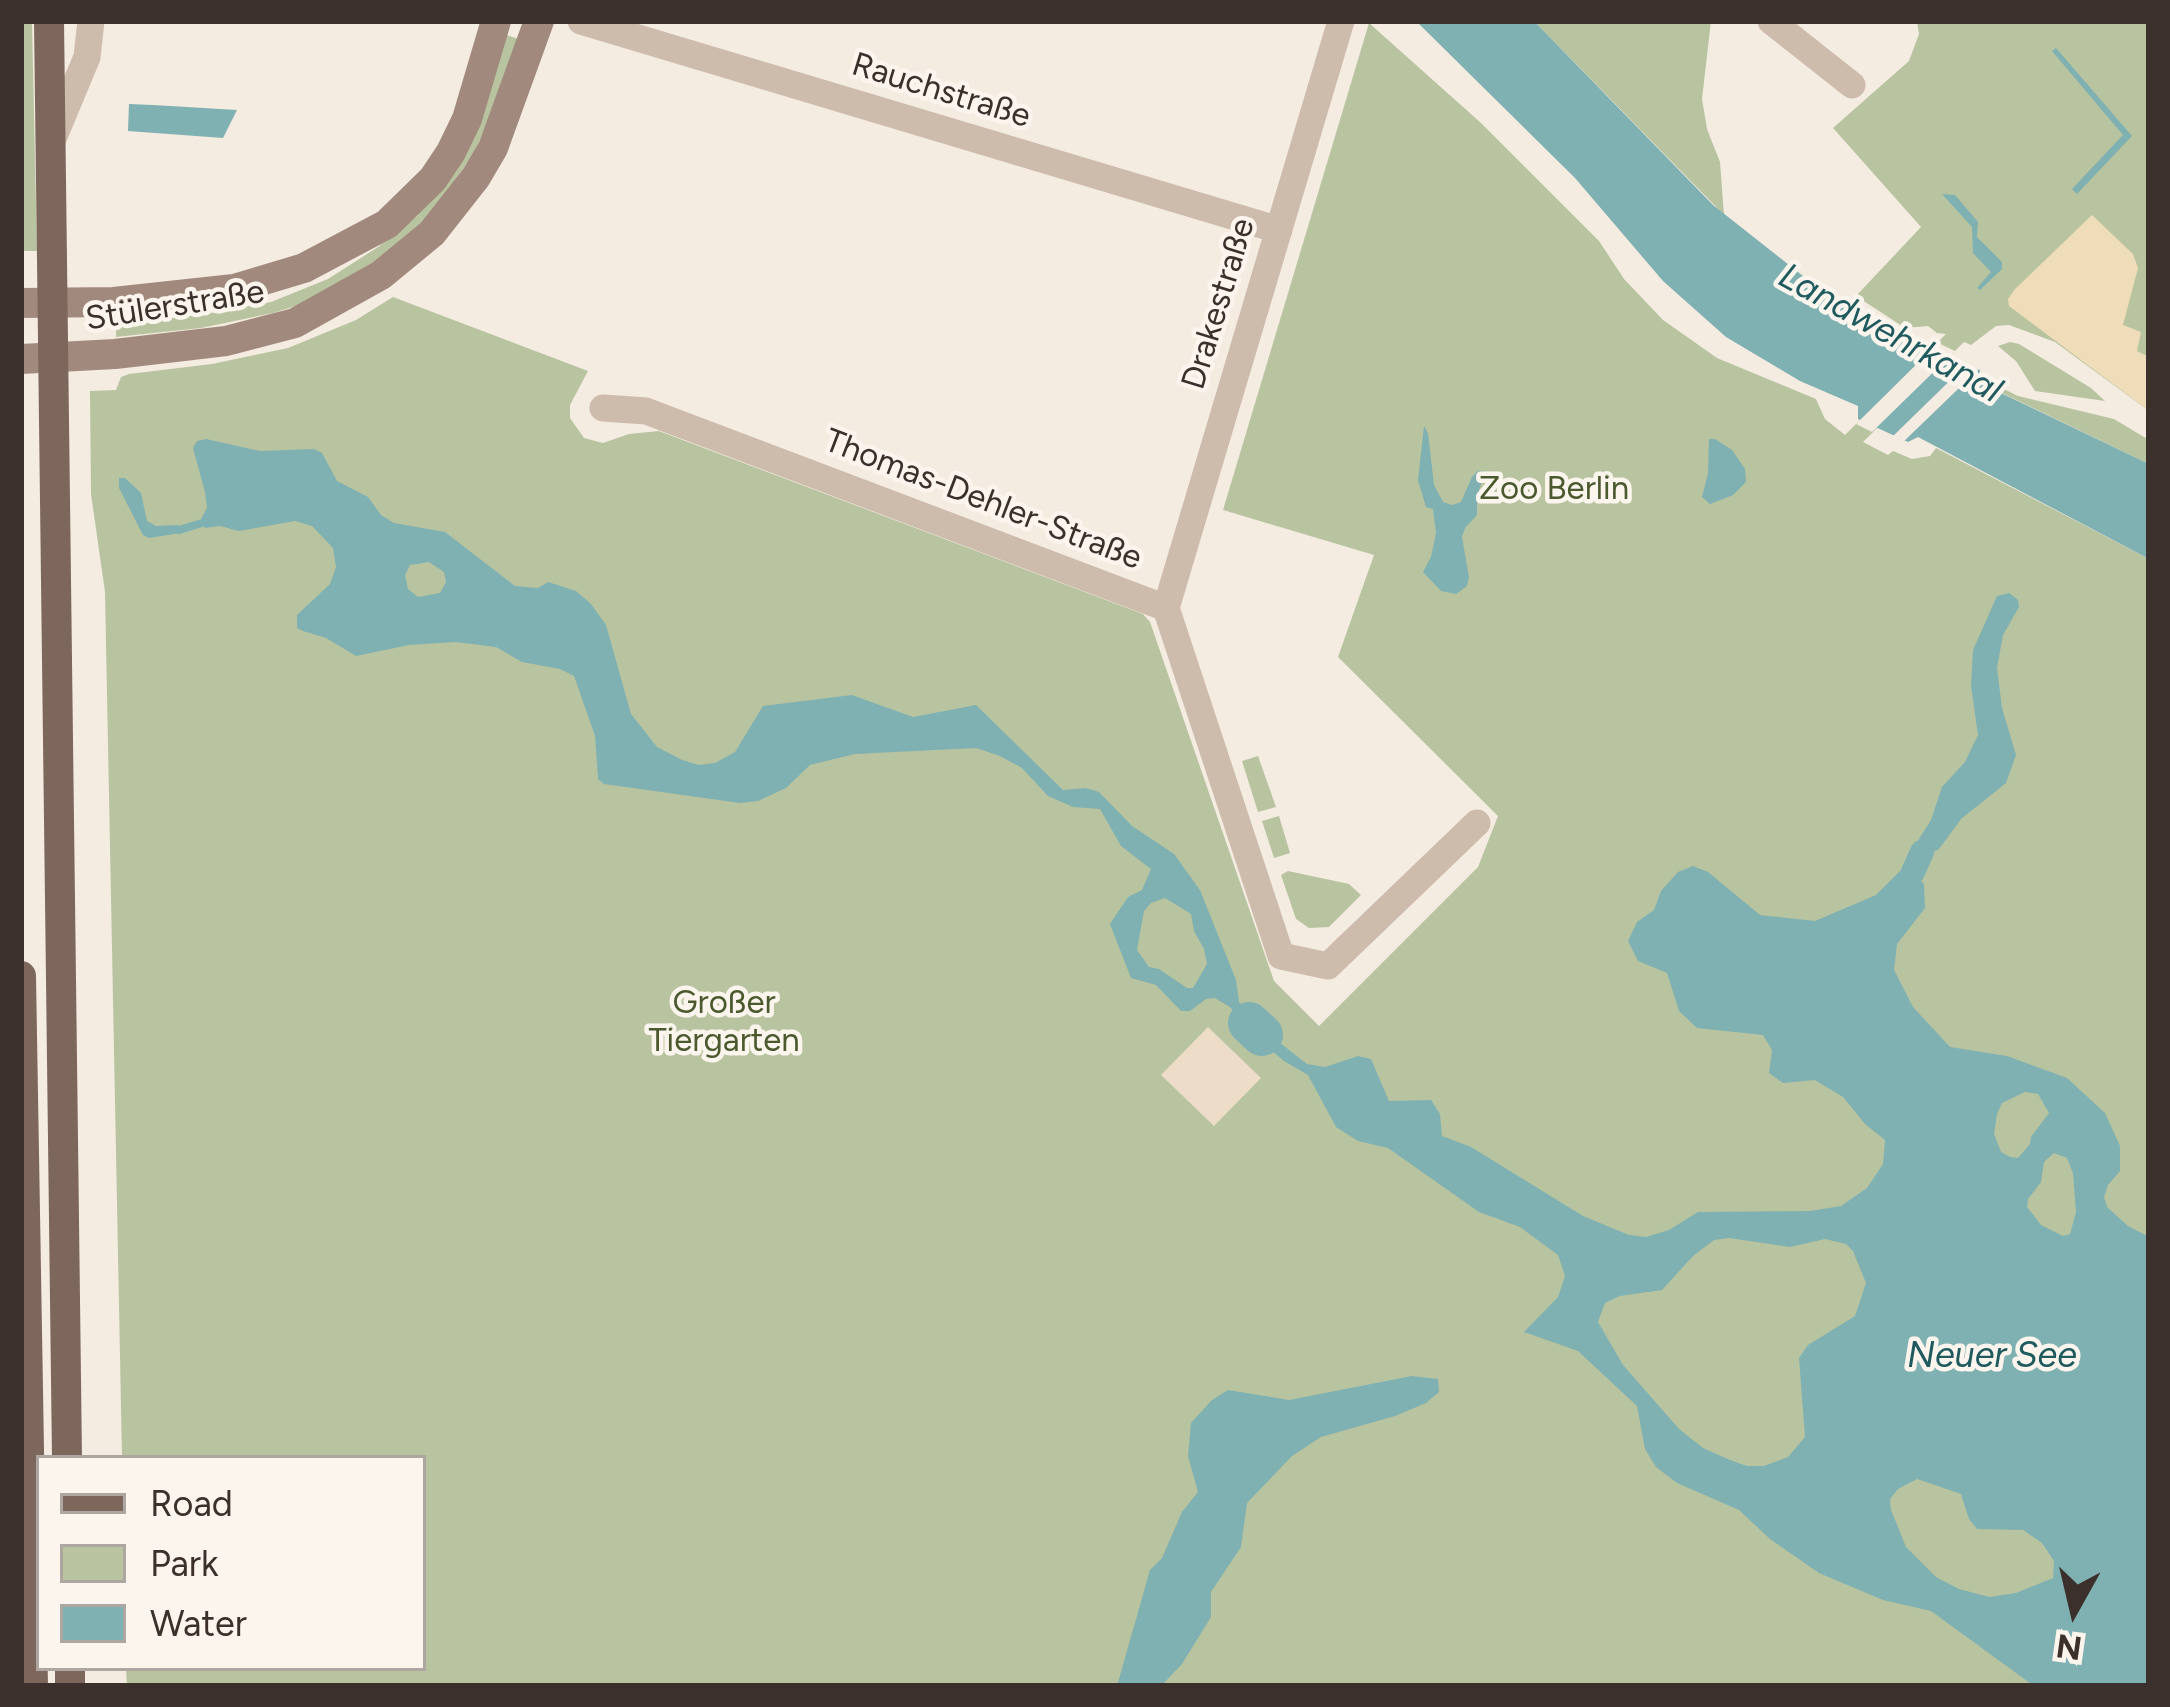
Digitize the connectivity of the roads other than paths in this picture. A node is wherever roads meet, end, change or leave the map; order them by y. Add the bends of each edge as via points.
1 (49, 21) edge
2 (91, 21) edge
3 (496, 21) edge
4 (539, 21) edge
5 (581, 21) edge
6 (1341, 21) edge
7 (1771, 21) edge
8 (1852, 85) dead end
9 (52, 142) junction
10 (1279, 230) junction
11 (36, 303) edge
12 (36, 359) edge
13 (603, 408) dead end
14 (1166, 608) junction
15 (1477, 823) dead end
16 (21, 976) edge
17 (67, 1455) edge
18 (33, 1686) edge

1 - 9 main road
2 - 9 street via 87,57
3 - 11 main road, Stülerstraße via 451,152 387,224 304,268 234,289
4 - 12 main road, Stülerstraße via 476,177 432,233 381,275 295,322 226,341
5 - 10 street, Rauchstraße
6 - 10 street, Drakestraße
7 - 8 street
9 - 11 main road
10 - 14 street, Drakestraße
11 - 12 main road
12 - 17 main road
13 - 14 street, Thomas-Dehler-Straße via 646,411
14 - 15 street, Thomas-Dehler-Straße via 1281,956 1328,966
16 - 18 main road

